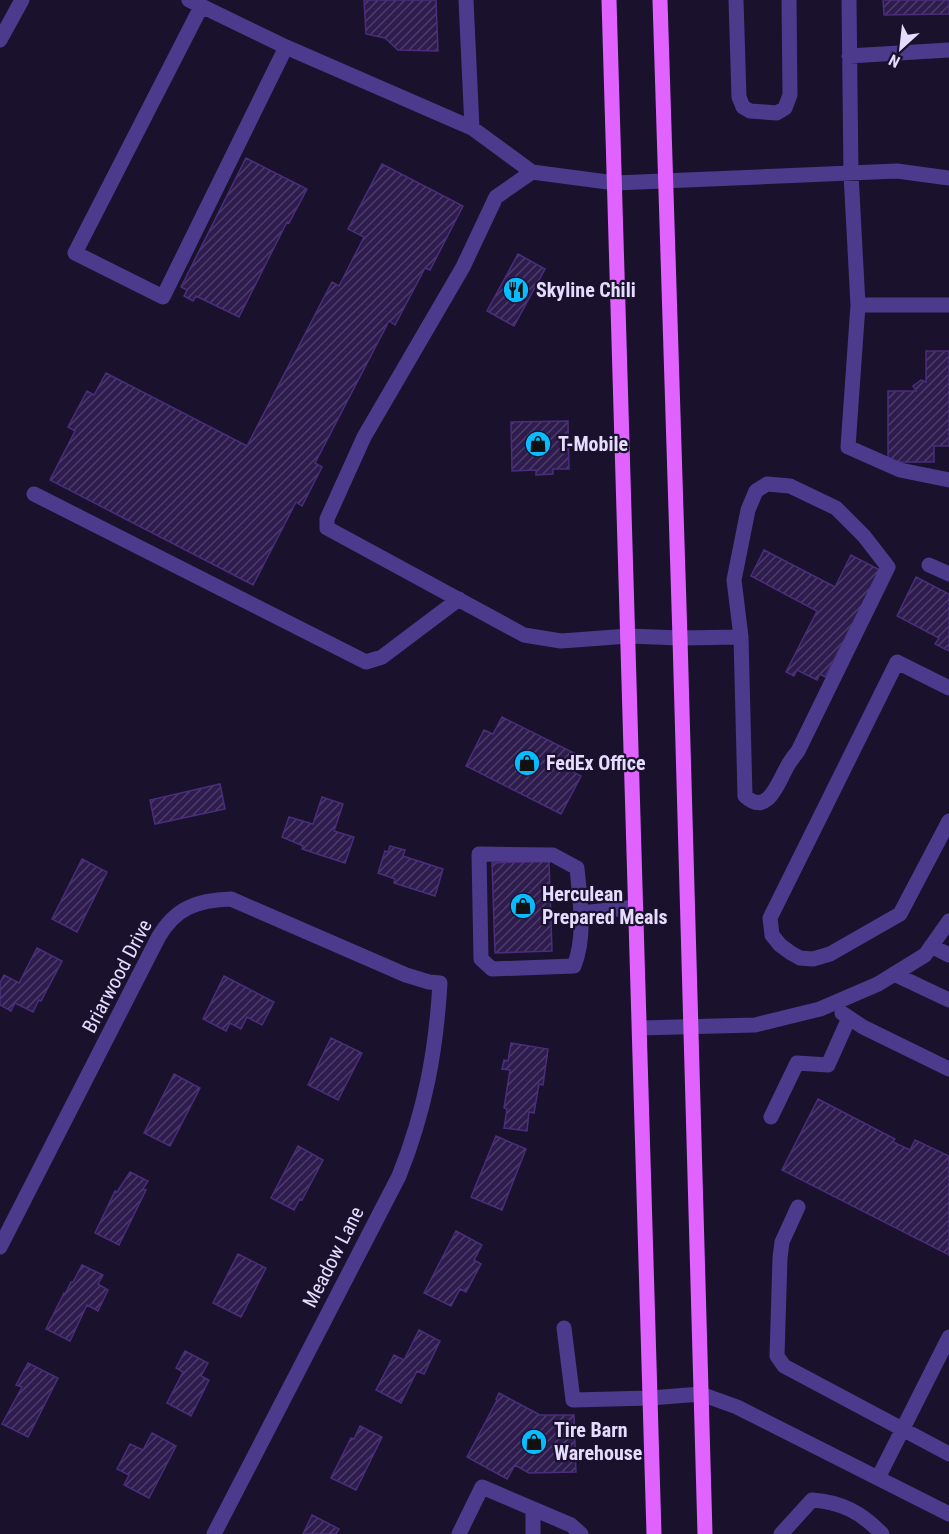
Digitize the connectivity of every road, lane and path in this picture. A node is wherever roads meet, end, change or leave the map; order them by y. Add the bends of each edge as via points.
1 (21, 0) edge
2 (466, 0) edge
3 (609, 0) edge
4 (660, 0) edge
5 (736, 0) edge
6 (789, 0) edge
7 (849, 0) edge
8 (195, 4) edge
9 (0, 40) edge
10 (286, 47) junction
11 (949, 50) edge
12 (849, 56) junction
13 (472, 128) junction
14 (532, 172) junction
15 (851, 174) junction
16 (949, 178) edge
17 (666, 182) junction
18 (615, 183) junction
19 (858, 305) junction
20 (949, 305) edge
21 (949, 480) edge
22 (34, 494) dead end
23 (929, 565) dead end
24 (949, 574) edge
25 (459, 599) junction
26 (629, 636) junction
27 (741, 637) junction
28 (681, 638) junction
29 (949, 688) edge
30 (949, 821) edge
31 (636, 907) junction
32 (581, 913) junction
33 (949, 921) edge
34 (931, 946) junction
35 (949, 955) edge
36 (894, 974) junction
37 (440, 983) joint
38 (949, 1000) edge
39 (830, 1005) junction
40 (849, 1018) junction
41 (691, 1025) junction
42 (640, 1028) junction
43 (949, 1069) edge
44 (771, 1117) dead end
45 (798, 1207) dead end
46 (0, 1247) edge
47 (564, 1328) dead end
48 (949, 1337) edge
49 (701, 1394) junction
50 (650, 1398) junction
51 (902, 1430) junction
52 (949, 1454) edge
53 (878, 1478) junction
54 (533, 1509) junction
55 (949, 1513) edge
56 (214, 1534) edge
57 (459, 1534) edge
58 (533, 1534) edge
59 (581, 1534) edge
60 (654, 1534) edge
61 (705, 1534) edge
62 (781, 1534) edge
63 (882, 1534) edge

1 - 9 street
2 - 13 street
3 - 18 main road
4 - 17 main road
5 - 6 street via 739,97 750,111 777,112 785,108 790,95
7 - 12 street
8 - 10 street
8 - 10 street via 75,253 163,297
10 - 13 street
11 - 12 street
12 - 15 street
13 - 14 street
14 - 18 street
14 - 25 street via 496,197 463,267 364,437 327,519 327,528
15 - 16 street via 897,171
15 - 17 street
15 - 19 street
17 - 18 street
17 - 28 main road
18 - 26 main road
19 - 20 street
19 - 21 street via 848,447 900,470
22 - 25 street via 366,662 382,657
23 - 24 street
25 - 26 street via 524,635 561,641
26 - 28 street
26 - 31 main road
27 - 27 street via 734,580 748,510 756,491 767,484 790,486 836,508 888,567 798,751 774,793 759,803 745,796
27 - 28 street
28 - 41 main road
29 - 30 street via 897,662 770,918 772,935 791,953 813,959 830,954 900,914
31 - 32 street
31 - 42 main road
32 - 32 street via 577,868 553,855 479,854 482,959 492,969 574,966 580,952
33 - 34 street
34 - 35 street
34 - 36 street via 925,955
36 - 38 street
36 - 39 street
37 - 46 street, Briarwood Drive via 406,975 231,899 211,899 184,909 158,938
37 - 56 street, Meadow Lane via 428,1087 402,1168
39 - 40 street
39 - 41 street via 755,1025
40 - 43 street
40 - 44 street via 828,1065 797,1064
41 - 42 street
41 - 49 main road
42 - 50 main road
45 - 51 street via 782,1242 777,1356 784,1366
47 - 50 street via 573,1400
48 - 51 street
49 - 50 street
49 - 53 street via 737,1407
49 - 61 main road
50 - 60 main road
51 - 52 street
51 - 53 street
53 - 55 street
54 - 57 street via 482,1487
54 - 58 street
54 - 59 street via 571,1525
62 - 63 street via 812,1500 832,1501 867,1519

